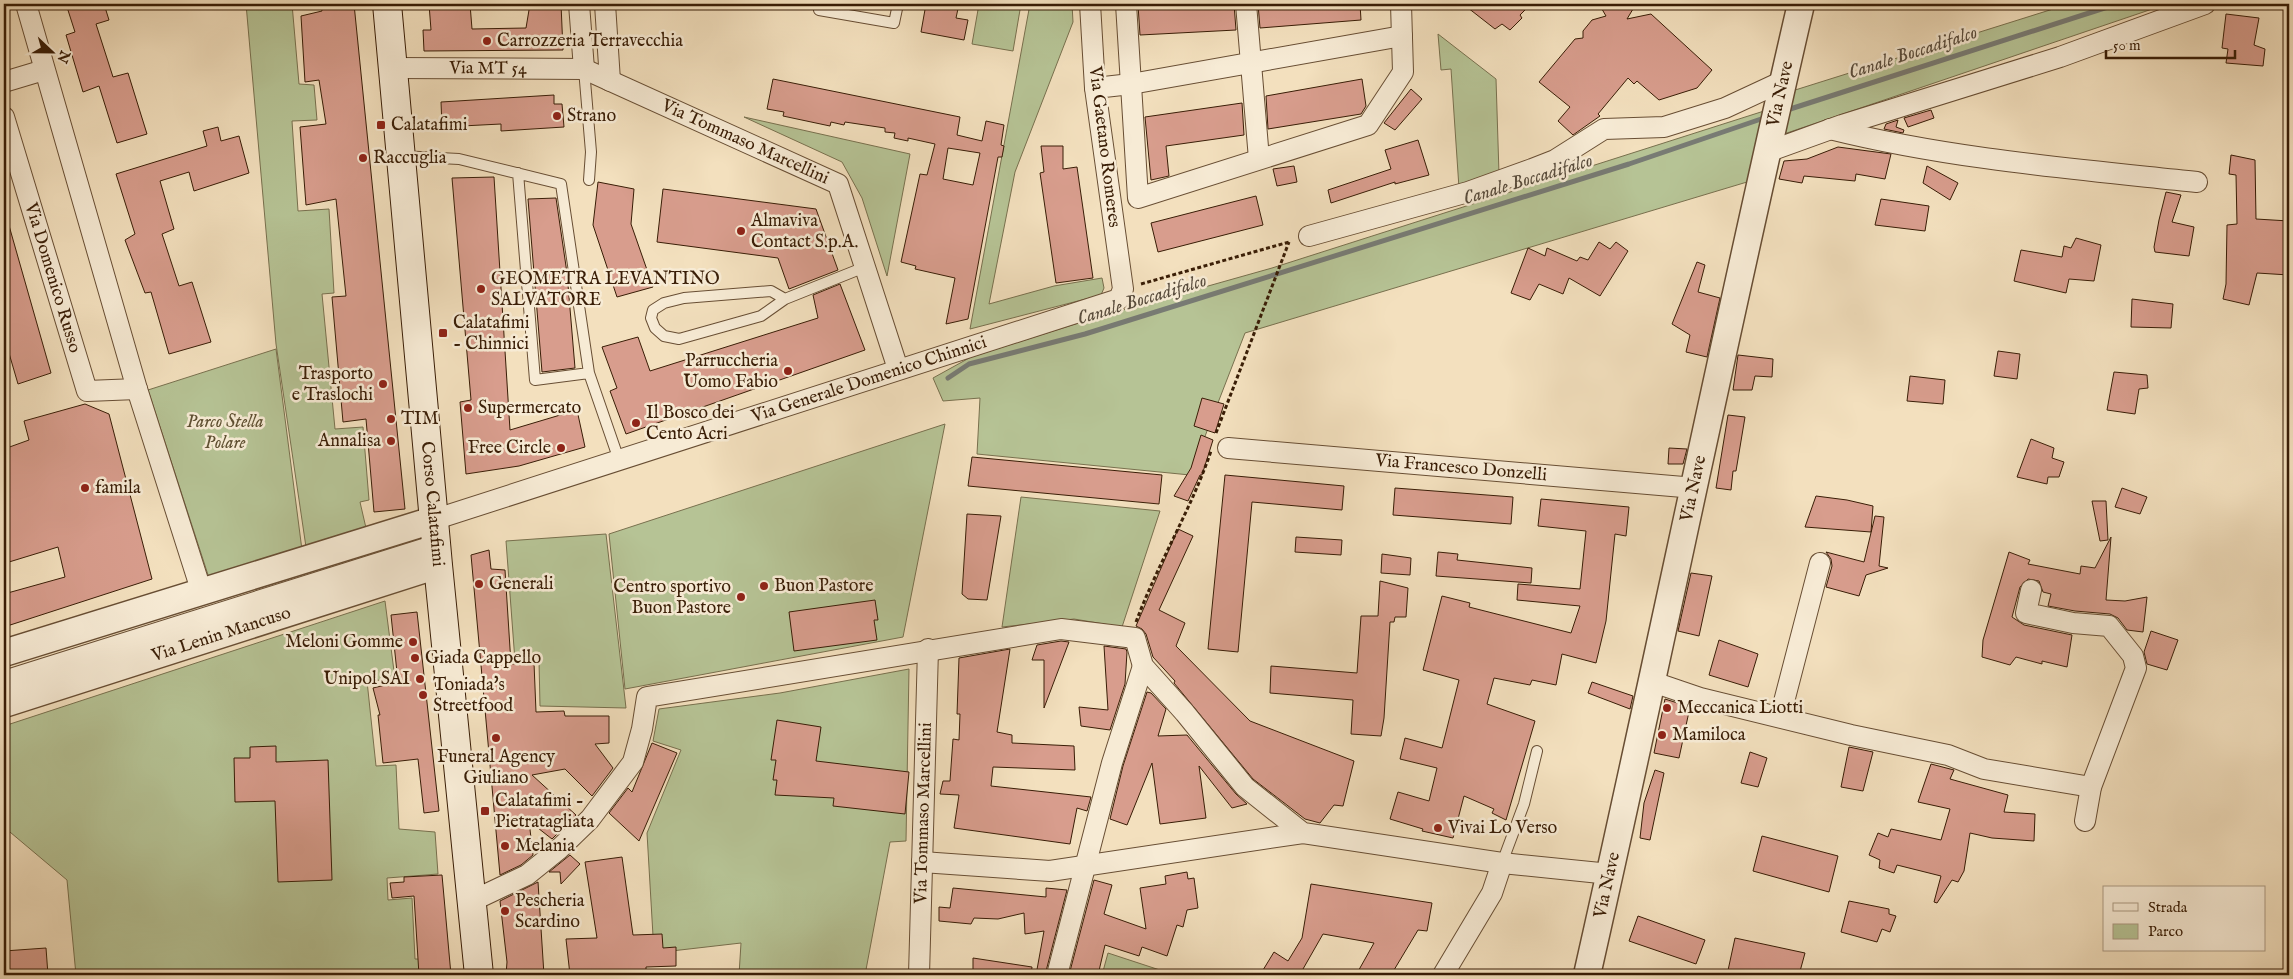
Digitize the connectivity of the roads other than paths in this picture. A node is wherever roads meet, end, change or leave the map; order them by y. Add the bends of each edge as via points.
1 (26, 4) edge
2 (387, 4) edge
3 (580, 4) edge
4 (605, 4) edge
5 (820, 4) edge
6 (898, 4) edge
7 (1090, 4) edge
8 (1126, 4) edge
9 (1246, 4) edge
10 (1401, 4) edge
11 (1801, 4) edge
12 (2205, 4) edge
13 (1402, 36) junction
14 (1251, 63) junction
15 (392, 68) junction
16 (584, 69) junction
17 (44, 70) junction
18 (610, 81) junction
19 (4, 82) edge
20 (1131, 84) junction
21 (1782, 87) junction
22 (1095, 88) junction
23 (4, 117) edge
24 (1830, 129) junction
25 (1769, 141) junction
26 (400, 156) junction
27 (1259, 159) junction
28 (518, 172) junction
29 (589, 180) dead end
30 (2197, 182) dead end
31 (1310, 236) dead end
32 (865, 267) junction
33 (1123, 289) joint
34 (785, 299) junction
35 (898, 369) junction
36 (589, 373) junction
37 (136, 389) junction
38 (1228, 448) dead end
39 (619, 460) junction
40 (1695, 488) junction
41 (436, 543) junction
42 (1820, 563) dead end
43 (2031, 590) dead end
44 (202, 593) junction
45 (928, 649) junction
46 (4, 653) edge
47 (1143, 666) junction
48 (4, 681) edge
49 (1653, 682) junction
50 (4, 704) edge
51 (1780, 717) junction
52 (1537, 751) dead end
53 (2091, 787) junction
54 (2085, 821) dead end
55 (1303, 833) junction
56 (922, 862) junction
57 (1502, 863) junction
58 (1085, 864) junction
59 (1610, 874) junction
60 (472, 901) junction
61 (479, 975) edge
62 (918, 975) edge
63 (1057, 975) edge
64 (1443, 975) edge
65 (1587, 975) edge

1 - 17 street
2 - 15 main road, Corso Calatafimi
3 - 16 street
4 - 18 street
5 - 6 lane via 819,10 894,23
7 - 22 street, Via Gaetano Romeres
8 - 20 street
9 - 14 street
10 - 13 street
11 - 21 street, Via Nave
12 - 24 street via 2060,57
13 - 14 street
13 - 27 street via 1403,72 1368,125
14 - 20 street
14 - 27 street
15 - 16 street, Via MT 54
15 - 26 main road, Corso Calatafimi
16 - 18 street, Via Tommaso Marcellini
16 - 29 lane via 591,152
17 - 19 street
17 - 37 street
18 - 32 street, Via Tommaso Marcellini via 838,184
20 - 22 street
20 - 27 street via 1138,198
21 - 25 street, Via Nave
21 - 31 street via 1664,127 1604,129 1555,160 1532,170 1468,192
22 - 33 street, Via Gaetano Romeres
23 - 37 street, Via Domenico Russo via 87,391
24 - 25 street
24 - 30 street via 1885,143
25 - 40 street, Via Nave
26 - 28 lane via 459,159
26 - 41 main road, Corso Calatafimi
28 - 36 lane via 561,184
28 - 36 lane via 535,380
32 - 34 lane
32 - 35 street, Via Tommaso Marcellini
33 - 35 street, Via Generale Domenico Chinnici via 1119,299 1109,303
34 - 34 lane via 761,316 680,338 664,336 655,328 651,318 653,310 684,298 771,291
35 - 39 street, Via Generale Domenico Chinnici
36 - 39 lane
37 - 44 street
38 - 40 street, Via Francesco Donzelli
39 - 41 street, Via Generale Domenico Chinnici
40 - 49 street, Via Nave
41 - 44 street
41 - 48 street, Via Lenin Mancuso
41 - 50 street, Via Lenin Mancuso
41 - 60 main road, Corso Calatafimi
42 - 51 street
43 - 53 street via 2026,613 2073,623 2109,626 2133,656 2136,668
44 - 46 street
45 - 47 street via 1061,629 1135,638
45 - 56 street, Via Tommaso Marcellini
45 - 60 street via 647,697 633,762 590,819 527,876
47 - 55 street via 1245,787
47 - 58 street
49 - 51 street via 1700,698
49 - 59 street, Via Nave
51 - 53 street via 1948,755 1984,769
52 - 57 lane via 1524,804
53 - 54 street
55 - 57 street
55 - 58 street
56 - 58 street via 1050,871
56 - 62 street, Via Tommaso Marcellini
57 - 59 street
57 - 64 street via 1492,893
58 - 63 street
59 - 65 street, Via Nave
60 - 61 main road, Corso Calatafimi

